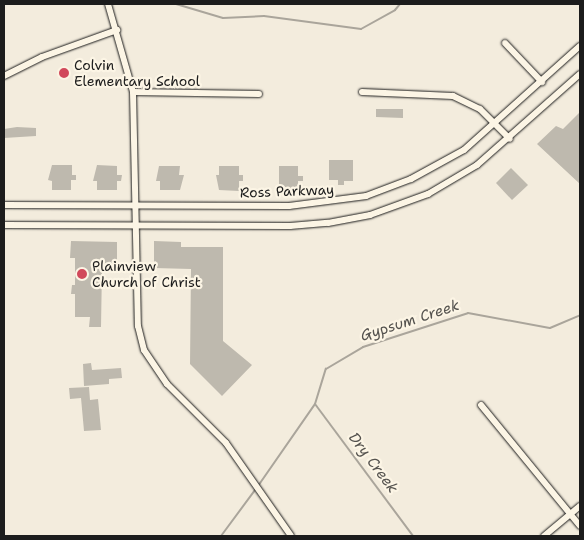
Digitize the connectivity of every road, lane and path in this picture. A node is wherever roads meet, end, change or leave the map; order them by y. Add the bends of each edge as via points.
1 (108, 4) edge
2 (117, 30) junction
3 (505, 43) dead end
4 (580, 46) edge
5 (580, 74) edge
6 (4, 76) edge
7 (542, 82) junction
8 (133, 92) junction
9 (362, 92) dead end
10 (259, 94) dead end
11 (496, 124) junction
12 (510, 139) junction
13 (4, 204) edge
14 (136, 205) junction
15 (4, 225) edge
16 (136, 226) junction
17 (481, 406) dead end
18 (580, 506) edge
19 (570, 514) junction
20 (580, 526) edge
21 (291, 536) edge
22 (544, 536) edge

1 - 2 street
2 - 6 street via 42,57
2 - 8 street
3 - 7 street
4 - 7 street, Ross Parkway
5 - 12 street
7 - 11 street, Ross Parkway
8 - 10 street
8 - 14 street
9 - 11 street via 453,96 466,100
11 - 12 street
11 - 14 street, Ross Parkway via 464,150 431,170 366,196 289,206
12 - 16 street via 446,184 411,201 347,220 290,226
13 - 14 street, Ross Parkway
14 - 16 street
15 - 16 street
16 - 21 street via 138,326 144,350 167,384 226,443
17 - 19 street
18 - 19 street
19 - 20 street
19 - 22 street

